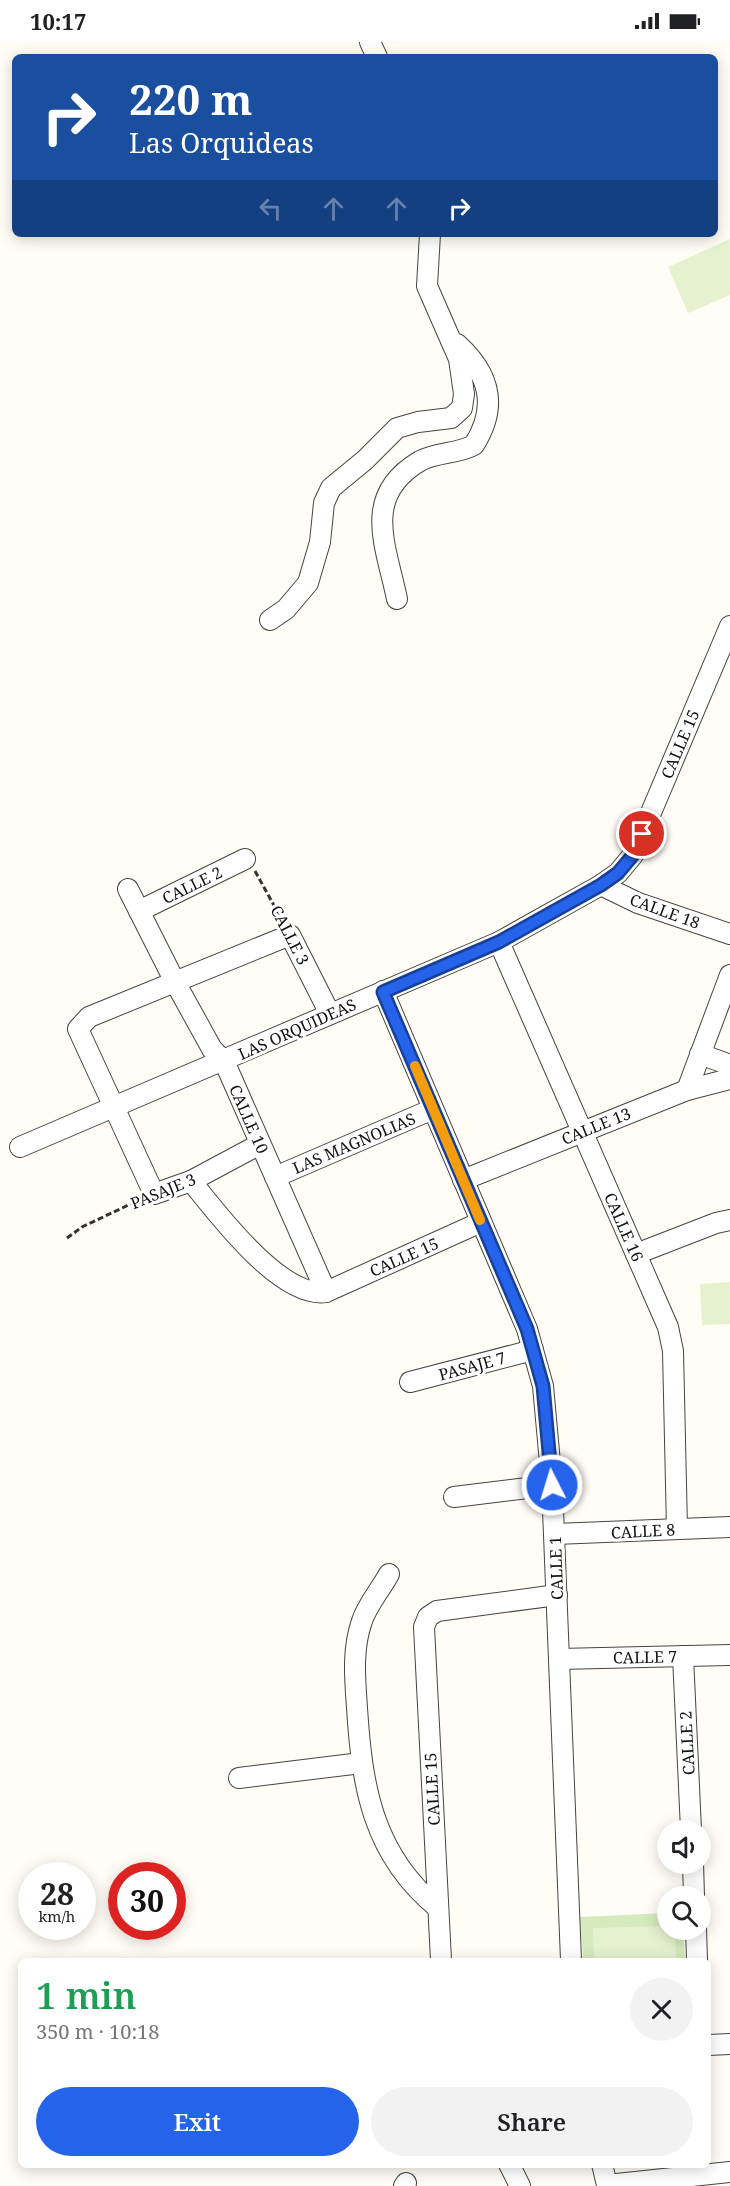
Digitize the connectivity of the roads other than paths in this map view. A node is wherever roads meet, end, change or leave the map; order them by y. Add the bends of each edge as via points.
1 (430, 237) edge
2 (448, 336) junction
3 (397, 599) dead end
4 (270, 620) dead end
5 (730, 626) edge
6 (245, 859) road end
7 (601, 885) junction
8 (128, 889) dead end
9 (139, 911) junction
10 (730, 934) edge
11 (499, 942) junction
12 (730, 975) edge
13 (175, 982) junction
14 (383, 992) junction
15 (330, 1014) junction
16 (700, 1054) junction
17 (224, 1061) junction
18 (730, 1065) edge
19 (730, 1079) edge
20 (687, 1090) junction
21 (116, 1105) junction
22 (433, 1108) junction
23 (582, 1131) junction
24 (260, 1144) junction
25 (20, 1148) dead end
26 (275, 1177) junction
27 (464, 1180) junction
28 (191, 1181) junction
29 (730, 1220) edge
30 (482, 1222) junction
31 (636, 1254) junction
32 (326, 1292) junction
33 (533, 1350) junction
34 (410, 1382) dead end
35 (552, 1485) junction
36 (454, 1497) dead end
37 (730, 1527) edge
38 (677, 1529) junction
39 (555, 1534) junction
40 (389, 1574) dead end
41 (557, 1595) junction
42 (730, 1655) edge
43 (683, 1656) junction
44 (559, 1659) junction
45 (360, 1763) junction
46 (239, 1778) dead end
47 (691, 1820) edge
48 (438, 1908) junction
49 (696, 1940) edge
50 (441, 1958) edge
51 (571, 1958) edge
52 (697, 1958) edge
53 (730, 2044) edge
54 (711, 2045) edge
55 (511, 2168) edge
56 (603, 2168) edge
57 (722, 2177) edge
58 (607, 2185) edge
59 (520, 2186) edge

1 - 2 street via 427,286
2 - 3 street via 469,354 485,382 490,409 485,428 474,445 422,460 406,472 383,500 381,520
2 - 4 street via 459,359 462,408 451,418 397,428 331,488 324,503 320,542 308,583 293,602
5 - 7 street, CALLE 15 via 633,855
6 - 9 street, CALLE 2
7 - 10 street, CALLE 18 via 638,903
7 - 11 street, LAS ORQUIDEAS
8 - 9 street, CALLE 10
9 - 13 street, CALLE 10
11 - 14 street, LAS ORQUIDEAS
11 - 23 street, CALLE 16
12 - 16 street
13 - 15 street, CALLE 3 via 290,935
13 - 17 street, CALLE 10 via 212,1049
13 - 21 street via 89,1017 78,1029
14 - 15 street, LAS ORQUIDEAS
14 - 22 street, CALLE 1
15 - 17 street, LAS ORQUIDEAS
16 - 18 street
16 - 20 street
17 - 21 street, LAS ORQUIDEAS
17 - 24 street, CALLE 10
19 - 20 street, CALLE 13
20 - 23 street, CALLE 13
21 - 25 street, LAS ORQUIDEAS
21 - 28 street, PASAJE 3 via 154,1194
22 - 26 street, LAS MAGNOLIAS
22 - 27 street, CALLE 1
23 - 27 street, CALLE 13
23 - 31 street, CALLE 16
24 - 26 street, CALLE 10
24 - 28 street, PASAJE 3
26 - 32 street, CALLE 10
27 - 30 street, CALLE 1
28 - 32 street via 236,1236 280,1275 300,1290
29 - 31 street
30 - 32 street, CALLE 15
30 - 33 street, CALLE 1
31 - 38 street, CALLE 16 via 668,1327 673,1351
33 - 34 street, PASAJE 7
33 - 35 street, CALLE 1 via 543,1386
35 - 36 street
35 - 39 street, CALLE 1
37 - 38 street, CALLE 8
38 - 39 street, CALLE 8
39 - 41 street, CALLE 1
40 - 45 street via 362,1620 356,1650
41 - 44 street, CALLE 1
41 - 48 street, CALLE 15 via 437,1611 428,1617 424,1627
42 - 43 street, CALLE 7
43 - 44 street, CALLE 7
43 - 47 street, CALLE 2
44 - 51 street, CALLE 1
45 - 46 street
45 - 48 street via 372,1808 398,1866
48 - 50 street, CALLE 15
49 - 52 street
53 - 54 street
55 - 59 street
56 - 58 street
57 - 58 street

